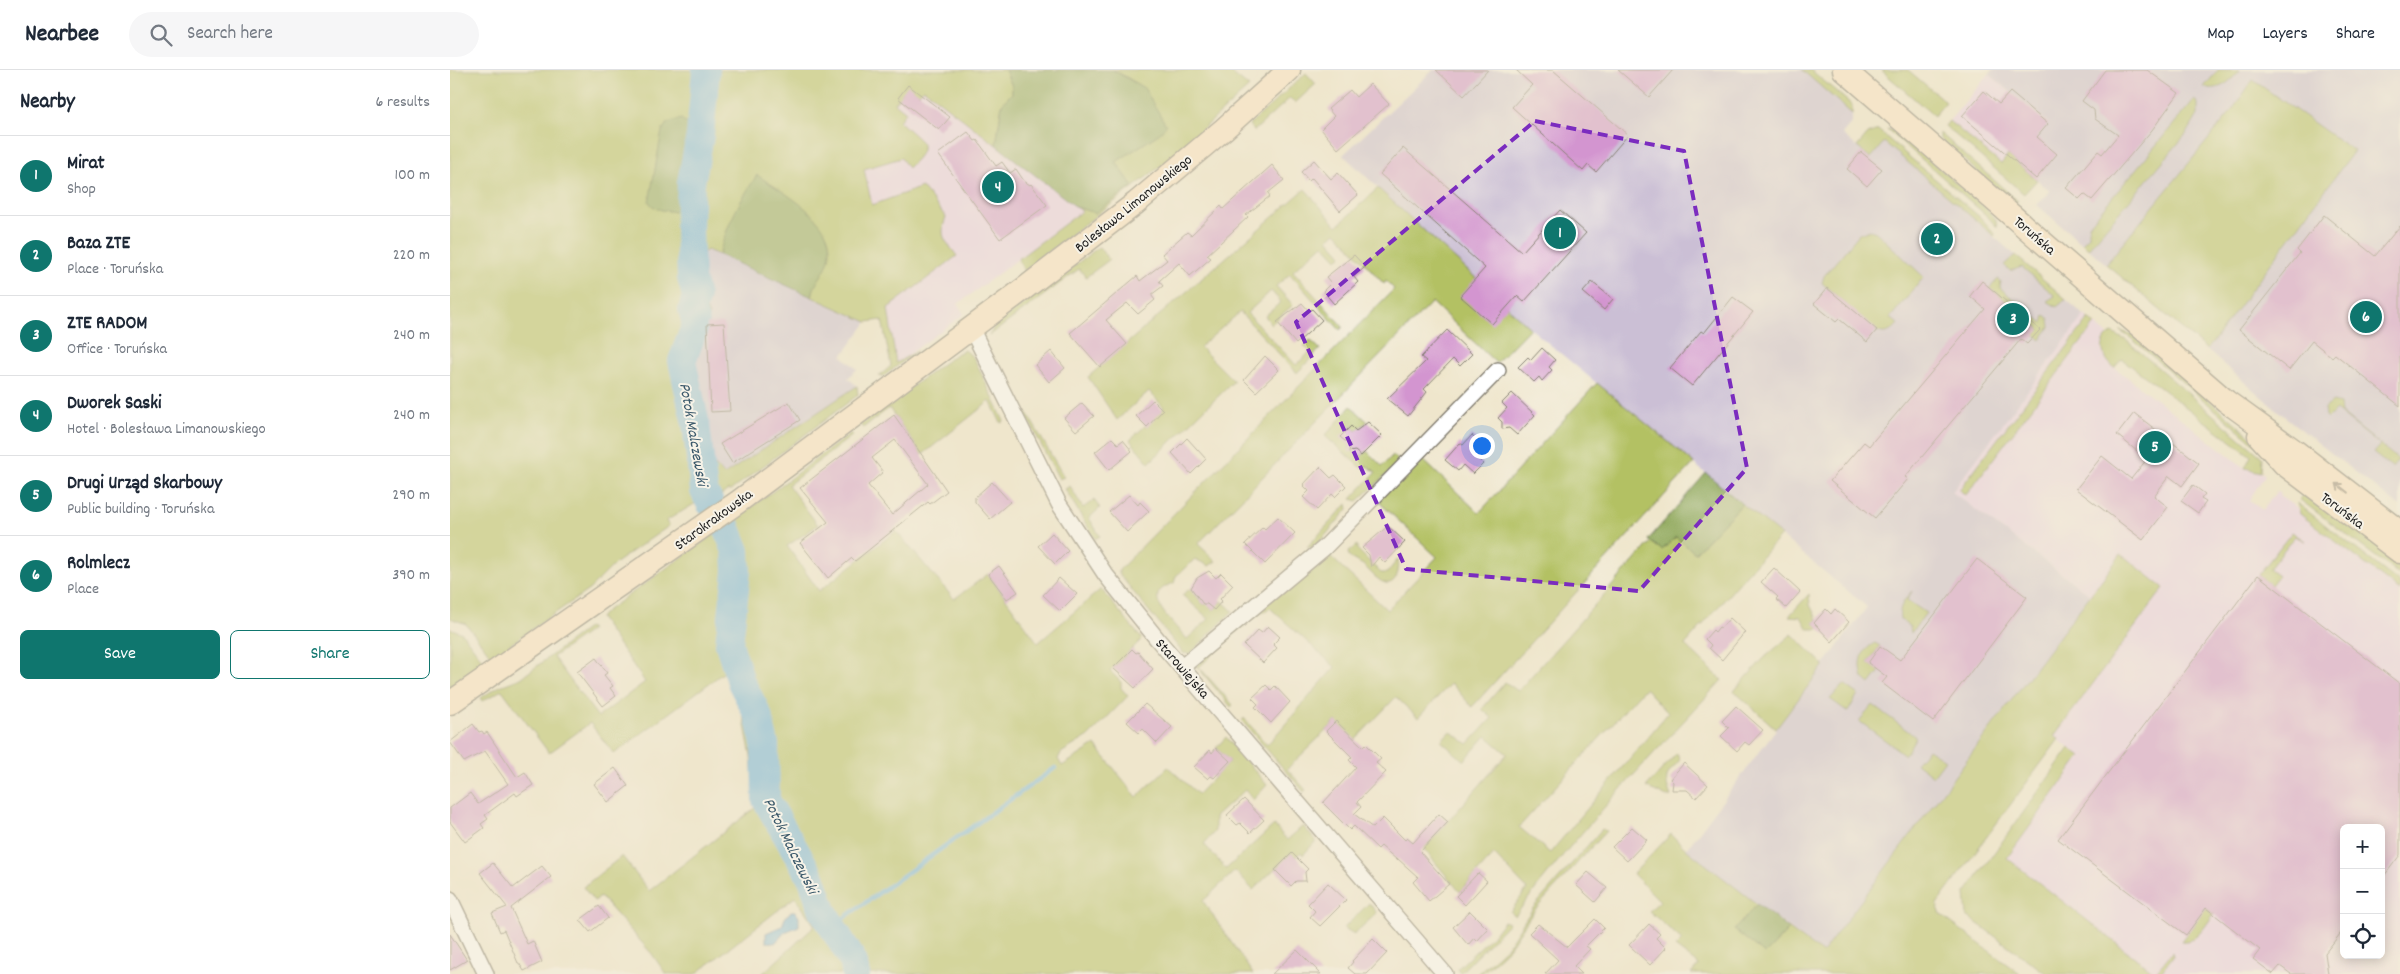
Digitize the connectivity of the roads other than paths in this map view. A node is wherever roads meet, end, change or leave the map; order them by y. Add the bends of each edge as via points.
1 (1289, 70) edge
2 (1844, 70) edge
3 (971, 328) junction
4 (1498, 370) dead end
5 (2226, 401) junction
6 (2400, 532) edge
7 (2400, 552) edge
8 (1182, 667) junction
9 (450, 703) edge
10 (450, 899) edge
11 (486, 974) edge
12 (1445, 974) edge

1 - 3 street, Bolesława Limanowskiego via 1136,203
2 - 5 street, Toruńska
3 - 8 street, Starowiejska via 1059,504 1110,580
3 - 9 street, Starokrakowska via 738,502
4 - 8 street via 1324,548
6 -> 5 street, Toruńska
5 - 7 street, Toruńska via 2284,464
8 - 12 street, Starowiejska
10 - 11 street

